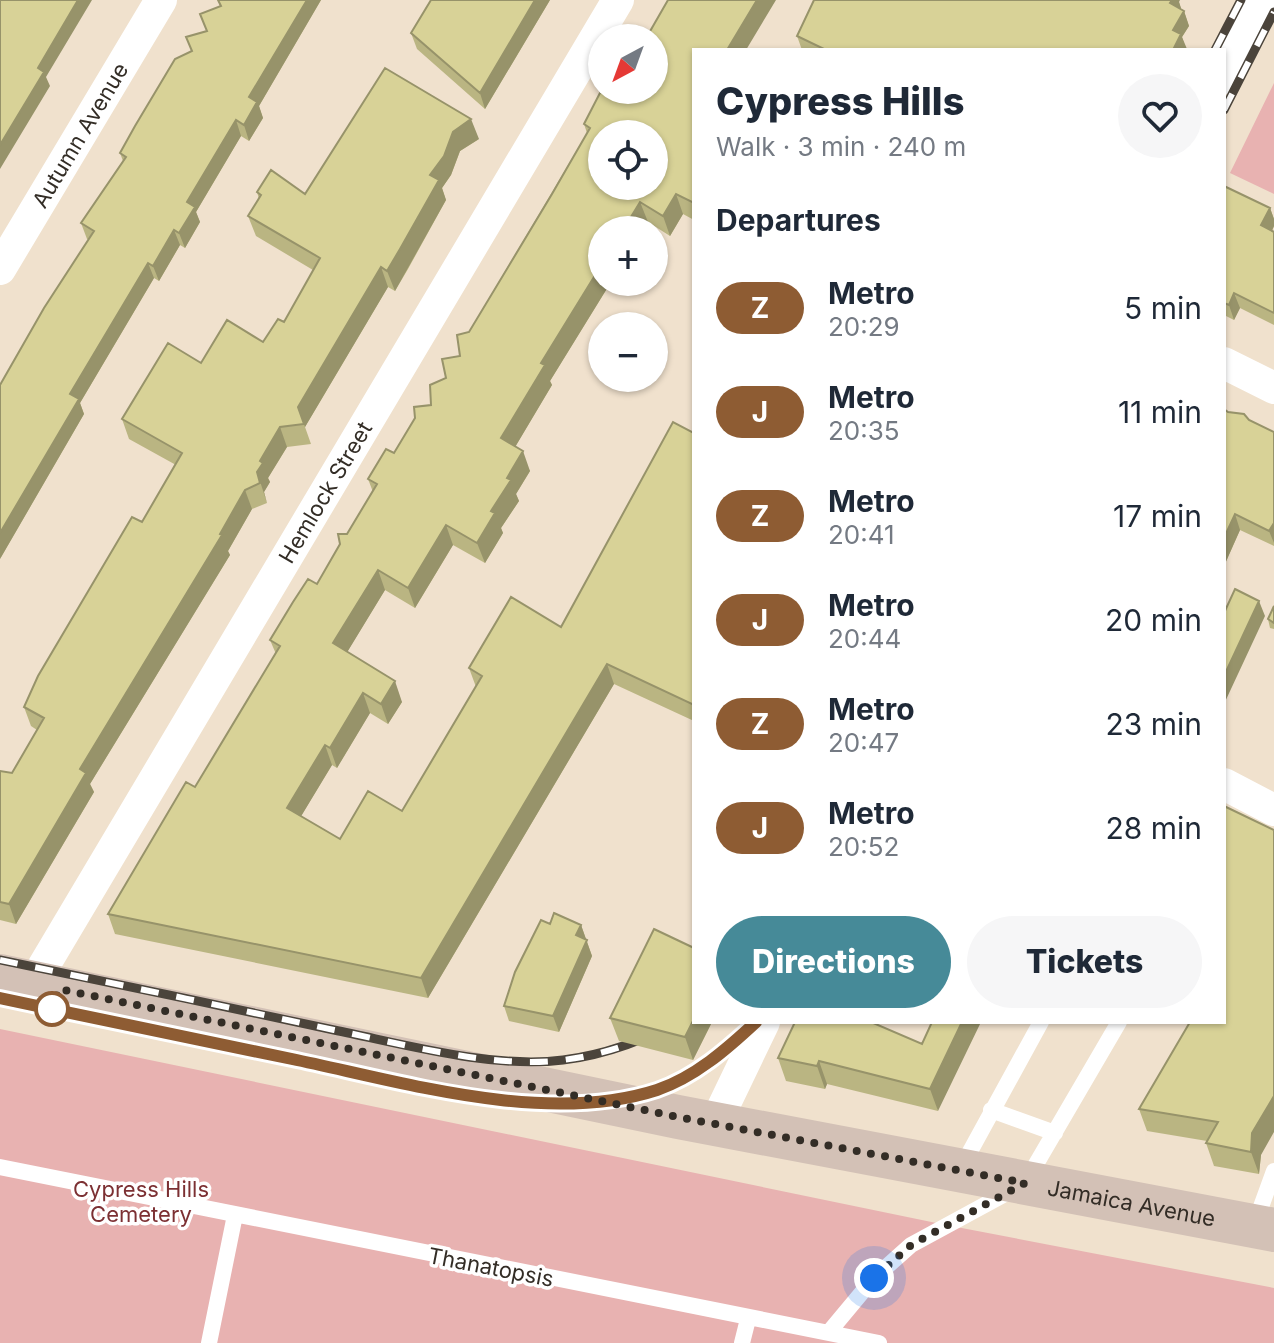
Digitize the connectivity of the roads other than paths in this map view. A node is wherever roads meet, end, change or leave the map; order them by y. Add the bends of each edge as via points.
1 (161, 0) edge
2 (618, 0) edge
3 (1262, 0) edge
4 (1226, 74) edge
5 (0, 269) edge
6 (1226, 364) edge
7 (1274, 388) edge
8 (1226, 785) edge
9 (1274, 810) edge
10 (16, 980) edge
11 (763, 1024) edge
12 (1040, 1024) edge
13 (1118, 1024) edge
14 (991, 1110) junction
15 (715, 1124) junction
16 (1055, 1133) junction
17 (0, 1167) edge
18 (960, 1170) junction
19 (1274, 1171) edge
20 (1025, 1183) junction
21 (235, 1215) junction
22 (1264, 1228) edge
23 (748, 1319) junction
24 (829, 1332) junction
25 (209, 1343) edge
26 (742, 1343) edge
27 (879, 1343) edge

1 - 5 street, Autumn Avenue
2 - 10 street, Hemlock Street
3 - 4 street
6 - 7 street
8 - 9 street
10 - 15 main road, Jamaica Avenue
11 - 15 street
12 - 14 lane
13 - 16 lane
14 - 16 lane
14 - 18 lane
15 - 18 main road, Jamaica Avenue
16 - 20 lane
17 - 21 lane, Thanatopsis
18 - 20 main road, Jamaica Avenue
19 - 22 lane
20 - 22 main road, Jamaica Avenue
20 - 24 lane via 911,1245 874,1278
21 - 23 lane, Thanatopsis
21 - 25 lane
23 - 24 lane, Thanatopsis
23 - 26 lane
24 - 27 lane, Thanatopsis

